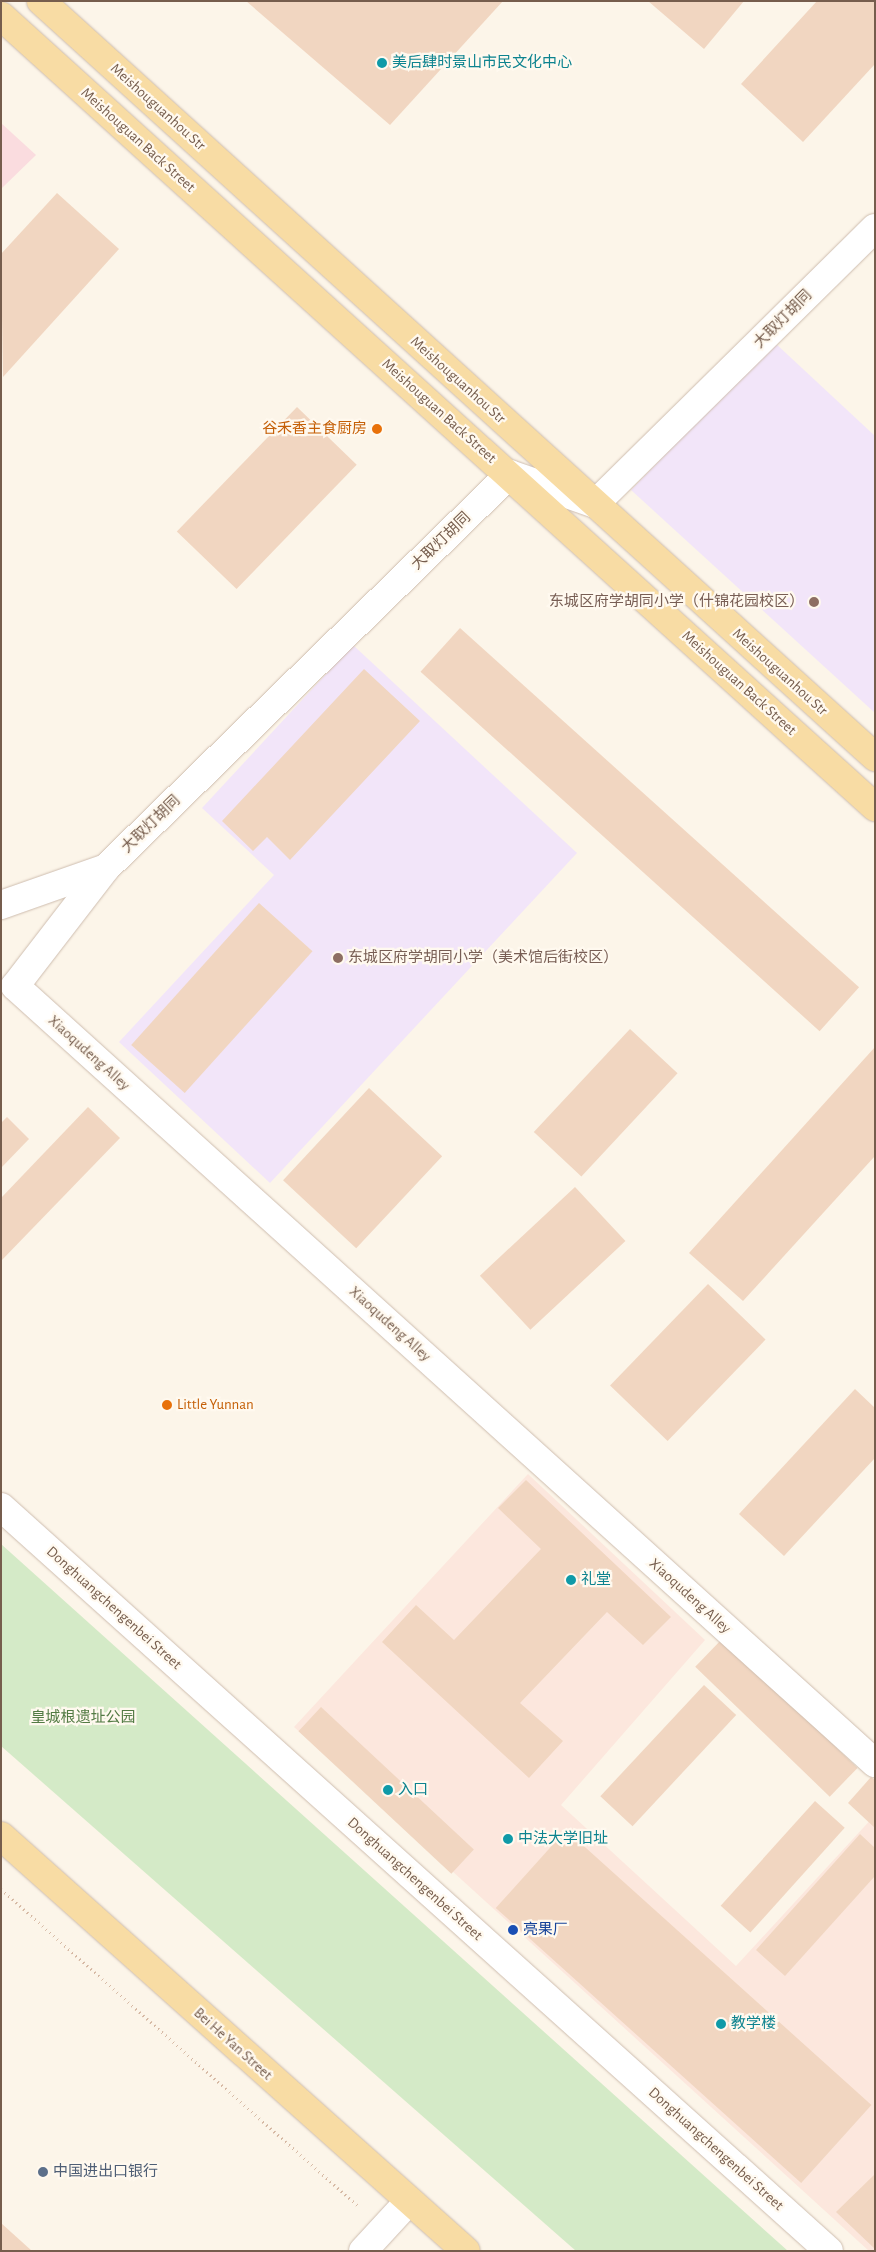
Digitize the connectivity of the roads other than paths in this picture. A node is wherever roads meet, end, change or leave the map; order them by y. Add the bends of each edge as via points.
1 (41, 1) edge
2 (1, 16) edge
3 (875, 228) edge
4 (510, 474) junction
5 (595, 504) junction
6 (875, 757) edge
7 (875, 807) edge
8 (106, 868) junction
9 (1, 905) edge
10 (1, 1507) edge
11 (875, 1763) edge
12 (1, 1836) edge
13 (409, 2201) junction
14 (363, 2251) edge
15 (466, 2251) edge
16 (829, 2251) edge

1 - 5 main road, Meishouguanhou Str
2 - 4 main road, Meishouguan Back Street
3 - 5 street, 大取灯胡同
4 - 5 street
4 - 7 main road, Meishouguan Back Street
4 - 8 street, 大取灯胡同
5 - 6 main road, Meishouguanhou Str
8 - 9 street, 大取灯胡同
8 - 11 street, Xiaoqudeng Alley via 15,986
10 - 16 street, Donghuangchengenbei Street
12 - 13 main road, Bei He Yan Street
13 - 14 street
13 - 15 main road, Bei He Yan Street

